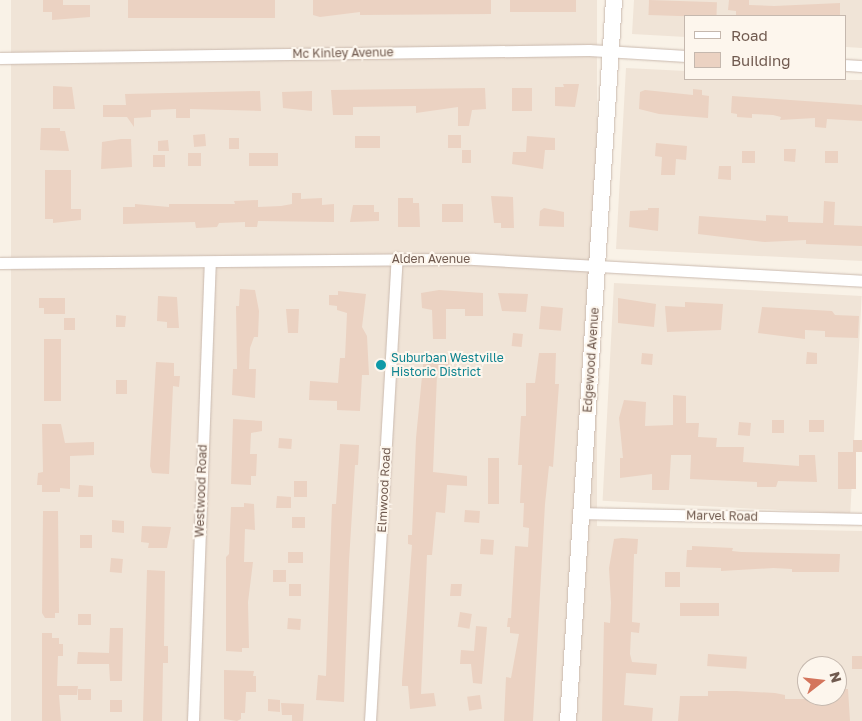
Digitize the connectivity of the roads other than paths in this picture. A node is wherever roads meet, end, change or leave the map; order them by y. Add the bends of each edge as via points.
1 (614, 0) edge
2 (611, 51) junction
3 (684, 56) edge
4 (0, 58) edge
5 (847, 65) edge
6 (862, 66) edge
7 (397, 258) junction
8 (210, 262) junction
9 (0, 263) edge
10 (597, 265) junction
11 (862, 281) edge
12 (581, 513) junction
13 (862, 519) edge
14 (193, 721) edge
15 (370, 721) edge
16 (568, 721) edge

1 - 2 street, Edgewood Avenue
2 - 3 street, Mc Kinley Avenue
2 - 4 street, Mc Kinley Avenue
2 - 10 street, Edgewood Avenue
5 - 6 street
7 - 8 street, Alden Avenue
7 - 10 street, Alden Avenue
7 - 15 street, Elmwood Road
8 - 9 street, Alden Avenue
8 - 14 street, Westwood Road
10 - 11 street, Alden Avenue
10 - 12 street, Edgewood Avenue
12 - 13 street, Marvel Road
12 - 16 street, Edgewood Avenue

